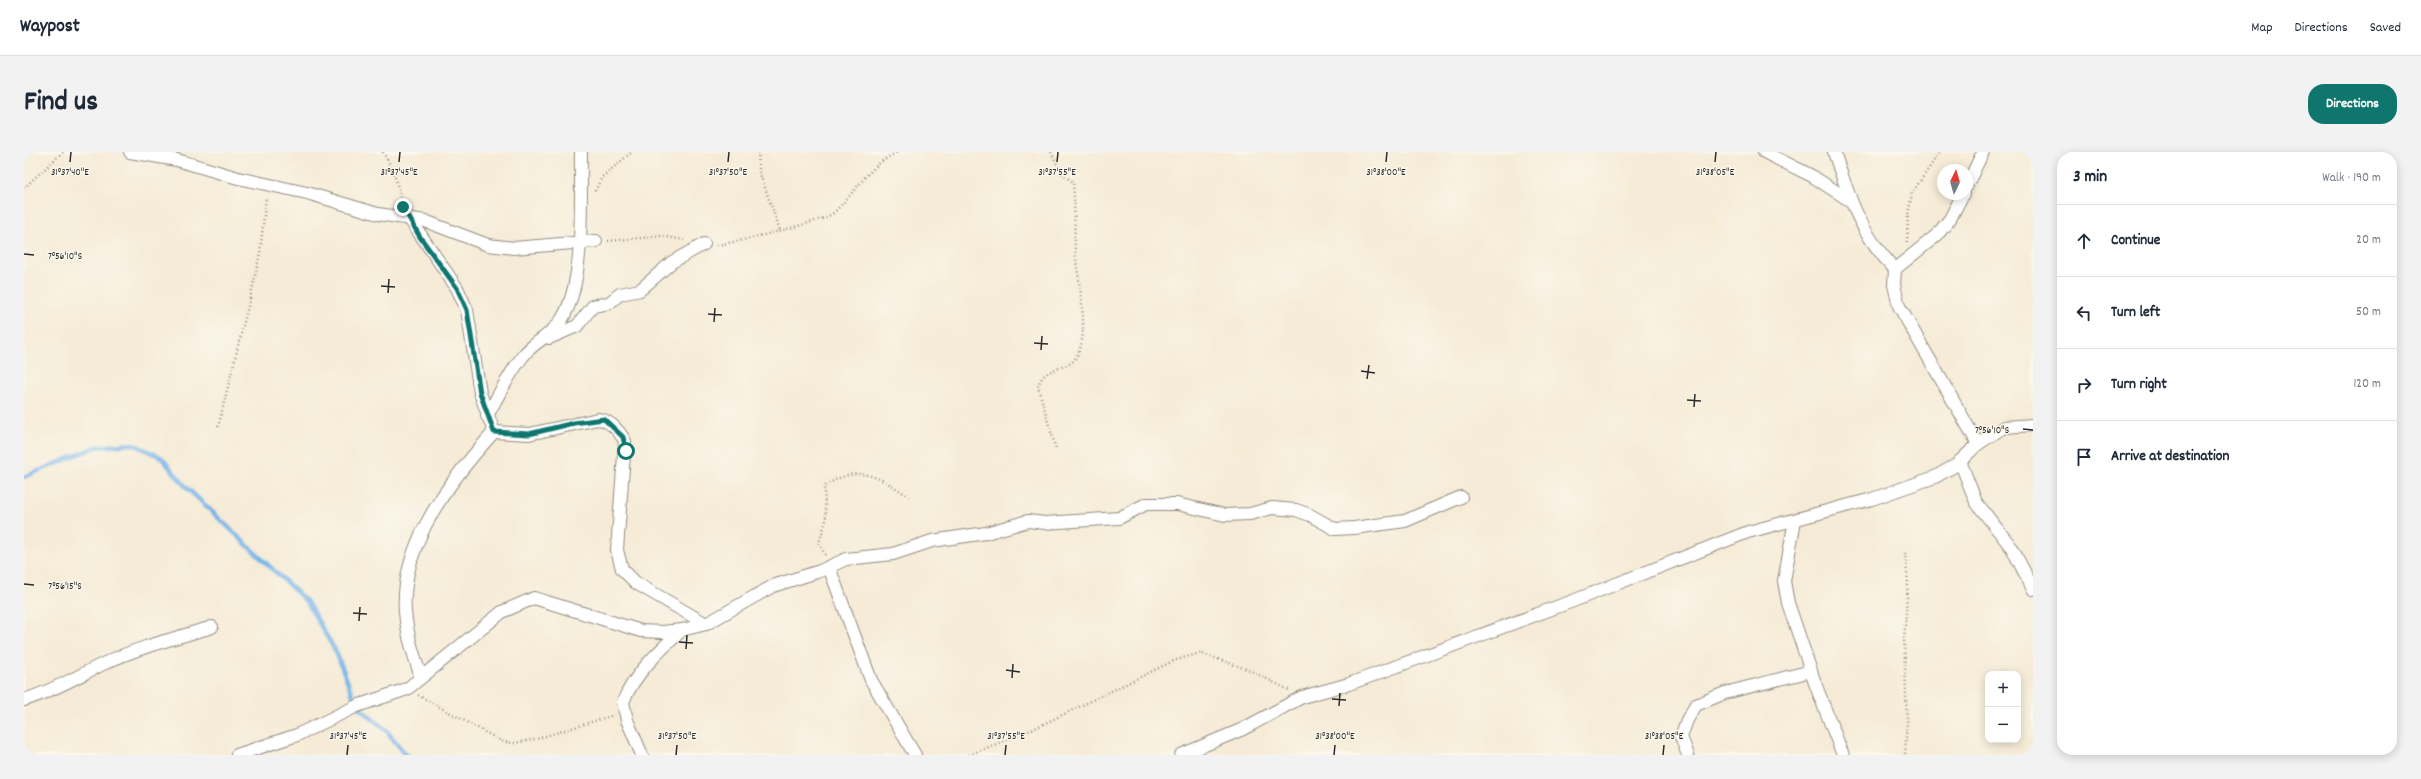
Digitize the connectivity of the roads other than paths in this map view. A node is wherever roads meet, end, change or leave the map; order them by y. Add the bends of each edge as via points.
1 (130, 152) edge
2 (581, 152) edge
3 (1764, 152) edge
4 (1834, 152) edge
5 (1983, 152) edge
6 (1973, 173) edge
7 (1849, 200) junction
8 (1960, 200) edge
9 (409, 218) junction
10 (596, 241) road end
11 (579, 242) junction
12 (704, 244) road end
13 (1895, 269) junction
14 (541, 342) junction
15 (486, 416) junction
16 (2033, 426) edge
17 (494, 432) junction
18 (1978, 444) junction
19 (1960, 461) junction
20 (1461, 497) dead end
21 (1795, 520) junction
22 (829, 567) junction
23 (2033, 589) edge
24 (706, 624) junction
25 (212, 627) dead end
26 (682, 630) junction
27 (1811, 671) junction
28 (421, 677) junction
29 (24, 700) edge
30 (1201, 751) edge
31 (237, 755) edge
32 (642, 755) edge
33 (915, 755) edge
34 (1181, 755) edge
35 (1688, 755) edge
36 (1843, 755) edge

1 - 9 street via 176,160 378,214
2 - 11 street
3 - 7 street via 1812,176
4 - 7 street
5 - 6 street
7 - 13 street via 1877,251
8 - 13 street via 1946,225 1937,235
9 - 11 street via 439,225 488,245 506,247
9 - 15 street via 457,288 467,310
10 - 11 street
11 - 14 street via 573,292 563,318 552,333
12 - 14 street via 672,262 640,290 620,294 609,303 593,306 577,326
13 - 18 street via 1894,285 1899,306
14 - 15 street via 523,355
15 - 17 street
16 - 18 street via 2020,424 2004,427
17 - 24 street via 529,434 598,419 604,419 612,425 625,441 617,550 622,569 636,583
17 - 28 street via 465,463 433,509 417,545 405,594 405,612 408,634
18 - 19 street
19 - 21 street via 1936,477 1872,499
19 - 23 street via 1976,502 2012,548
20 - 22 street via 1406,521 1335,529 1296,510 1272,508 1250,514 1226,515 1177,504 1146,504 1119,518 1045,523 1028,521 986,533 932,541 893,554 846,559
21 - 27 street via 1784,581 1794,626
21 - 30 street via 1748,532 1573,601 1349,684 1302,697
22 - 24 street via 773,586
22 - 33 street via 871,680
24 - 26 street
25 - 29 street via 147,646 48,692
26 - 28 street via 641,631 534,598 502,612
26 - 32 street via 658,651 625,698 625,712
27 - 35 street via 1725,693 1696,706 1687,720 1681,737
27 - 36 street
28 - 31 street via 408,688 357,706 297,735
30 - 34 street

